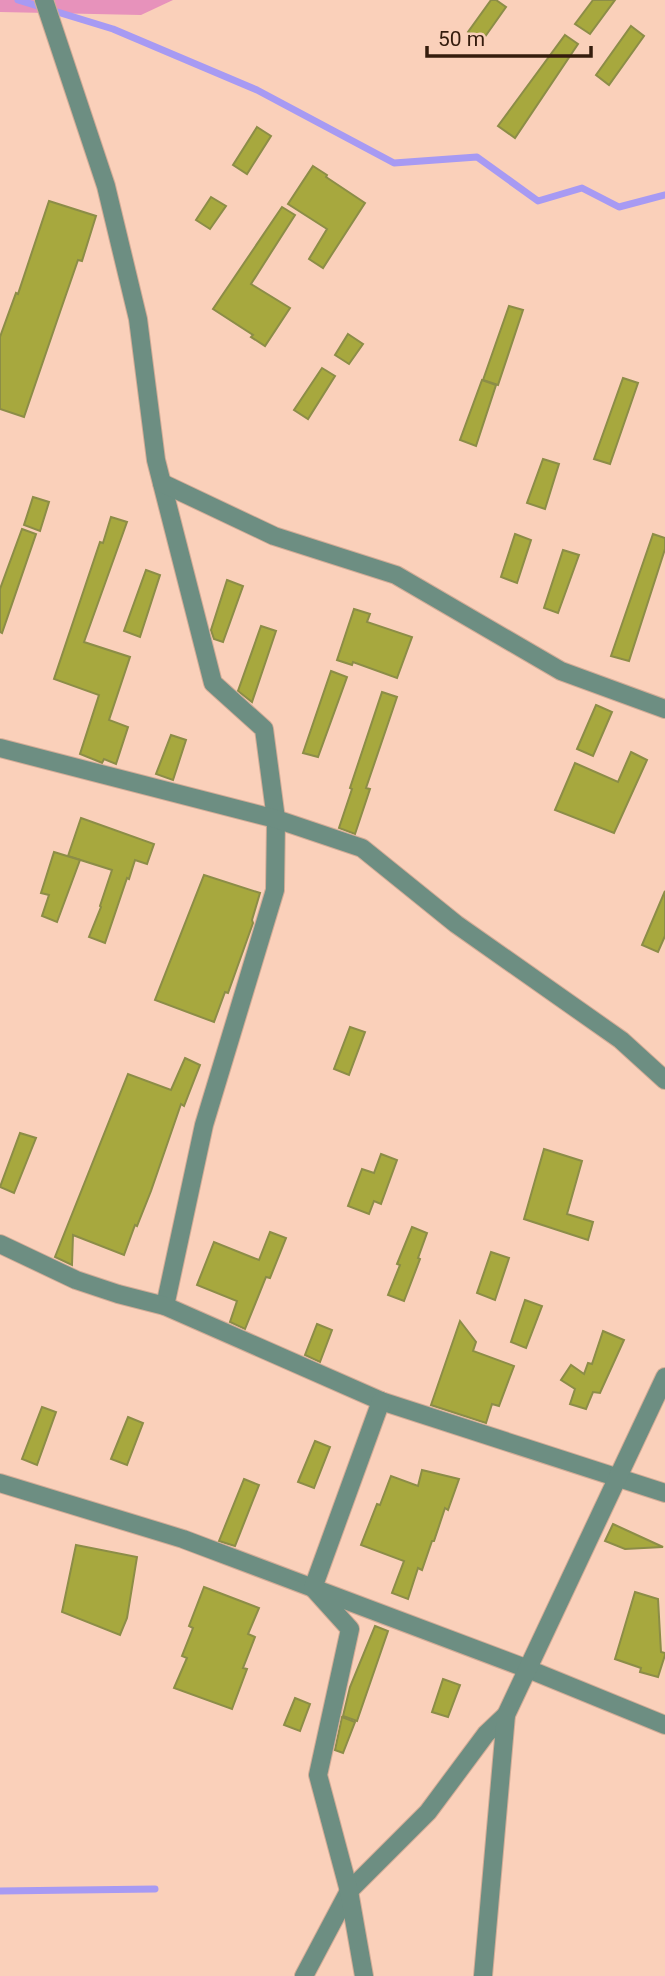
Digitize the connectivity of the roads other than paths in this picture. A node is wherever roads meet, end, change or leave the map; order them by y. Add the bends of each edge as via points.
1 (44, 0) edge
2 (162, 483) junction
3 (665, 709) edge
4 (0, 748) edge
5 (276, 819) junction
6 (665, 1080) edge
7 (0, 1244) edge
8 (166, 1306) junction
9 (665, 1377) edge
10 (381, 1401) junction
11 (617, 1479) junction
12 (0, 1483) edge
13 (665, 1493) edge
14 (313, 1588) junction
15 (528, 1669) junction
16 (506, 1715) junction
17 (665, 1725) edge
18 (349, 1891) junction
19 (304, 1976) edge
20 (364, 1976) edge
21 (483, 1976) edge

1 - 2 street via 109,199 138,319
2 - 3 street via 274,536 396,575 561,671
2 - 5 street via 213,683 264,729
4 - 5 street
5 - 6 street via 362,848 456,925 621,1040
5 - 8 street via 275,890 204,1125
7 - 8 street via 76,1280
8 - 10 street
9 - 11 street
10 - 11 street
10 - 14 street
11 - 13 street
11 - 15 street
12 - 14 street via 183,1539
14 - 15 street
14 - 18 street via 350,1629 317,1775
15 - 16 street
15 - 17 street
16 - 18 street via 486,1734 428,1812
16 - 21 street
18 - 19 street
18 - 20 street

